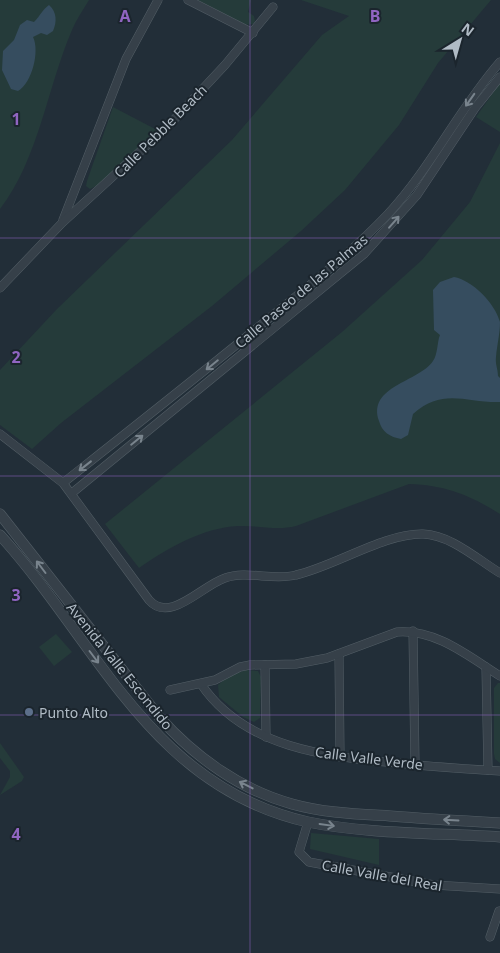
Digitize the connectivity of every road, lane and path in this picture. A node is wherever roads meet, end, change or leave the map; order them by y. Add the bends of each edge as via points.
1 (158, 0) edge
2 (188, 0) edge
3 (273, 7) dead end
4 (252, 33) junction
5 (500, 62) edge
6 (500, 77) edge
7 (62, 223) junction
8 (0, 288) edge
9 (0, 434) edge
10 (63, 483) junction
11 (72, 493) junction
12 (0, 514) edge
13 (0, 535) edge
14 (500, 573) edge
15 (57, 588) junction
16 (47, 595) junction
17 (413, 631) junction
18 (339, 654) junction
19 (265, 665) junction
20 (486, 667) junction
21 (500, 676) edge
22 (201, 684) junction
23 (170, 690) dead end
24 (266, 737) junction
25 (340, 757) junction
26 (415, 765) junction
27 (488, 770) junction
28 (500, 771) edge
29 (308, 822) junction
30 (500, 823) edge
31 (500, 837) edge
32 (500, 889) edge
33 (500, 908) edge
34 (490, 937) dead end

1 - 7 street, Calle Pebble Beach via 126,59
2 - 4 street
3 - 4 street, Calle Pebble Beach
4 - 7 street, Calle Pebble Beach via 157,138
5 -> 10 street, Calle Paseo de las Palmas via 406,194 356,247
11 -> 6 street, Calle Paseo de las Palmas via 364,254 417,195 475,108
7 - 8 street, Calle Pebble Beach
9 - 10 street
10 - 11 street
11 - 14 street via 153,606 164,610 226,578 298,575 393,539 415,534 450,542
15 -> 12 street, Avenida Valle Escondido
13 - 16 street, Avenida Valle Escondido
15 - 16 street
30 -> 15 street, Avenida Valle Escondido via 327,811 280,800 239,781 203,758 172,732
16 -> 29 street, Avenida Valle Escondido via 132,707 177,755 208,780 244,800
17 - 18 street via 397,632
17 - 20 street via 432,635
17 - 26 street
18 - 19 street via 296,664
18 - 25 street
19 - 22 street via 240,667
19 - 24 street
20 - 21 street
20 - 27 street
22 - 23 street
22 - 24 street, Calle Valle Verde via 224,710
24 - 25 street, Calle Valle Verde via 304,750
25 - 26 street, Calle Valle Verde
26 - 27 street, Calle Valle Verde
27 - 28 street, Calle Valle Verde
29 -> 31 street, Avenida Valle Escondido via 363,829
29 - 32 street, Calle Valle del Real via 300,852 309,862 434,885
33 - 34 street

